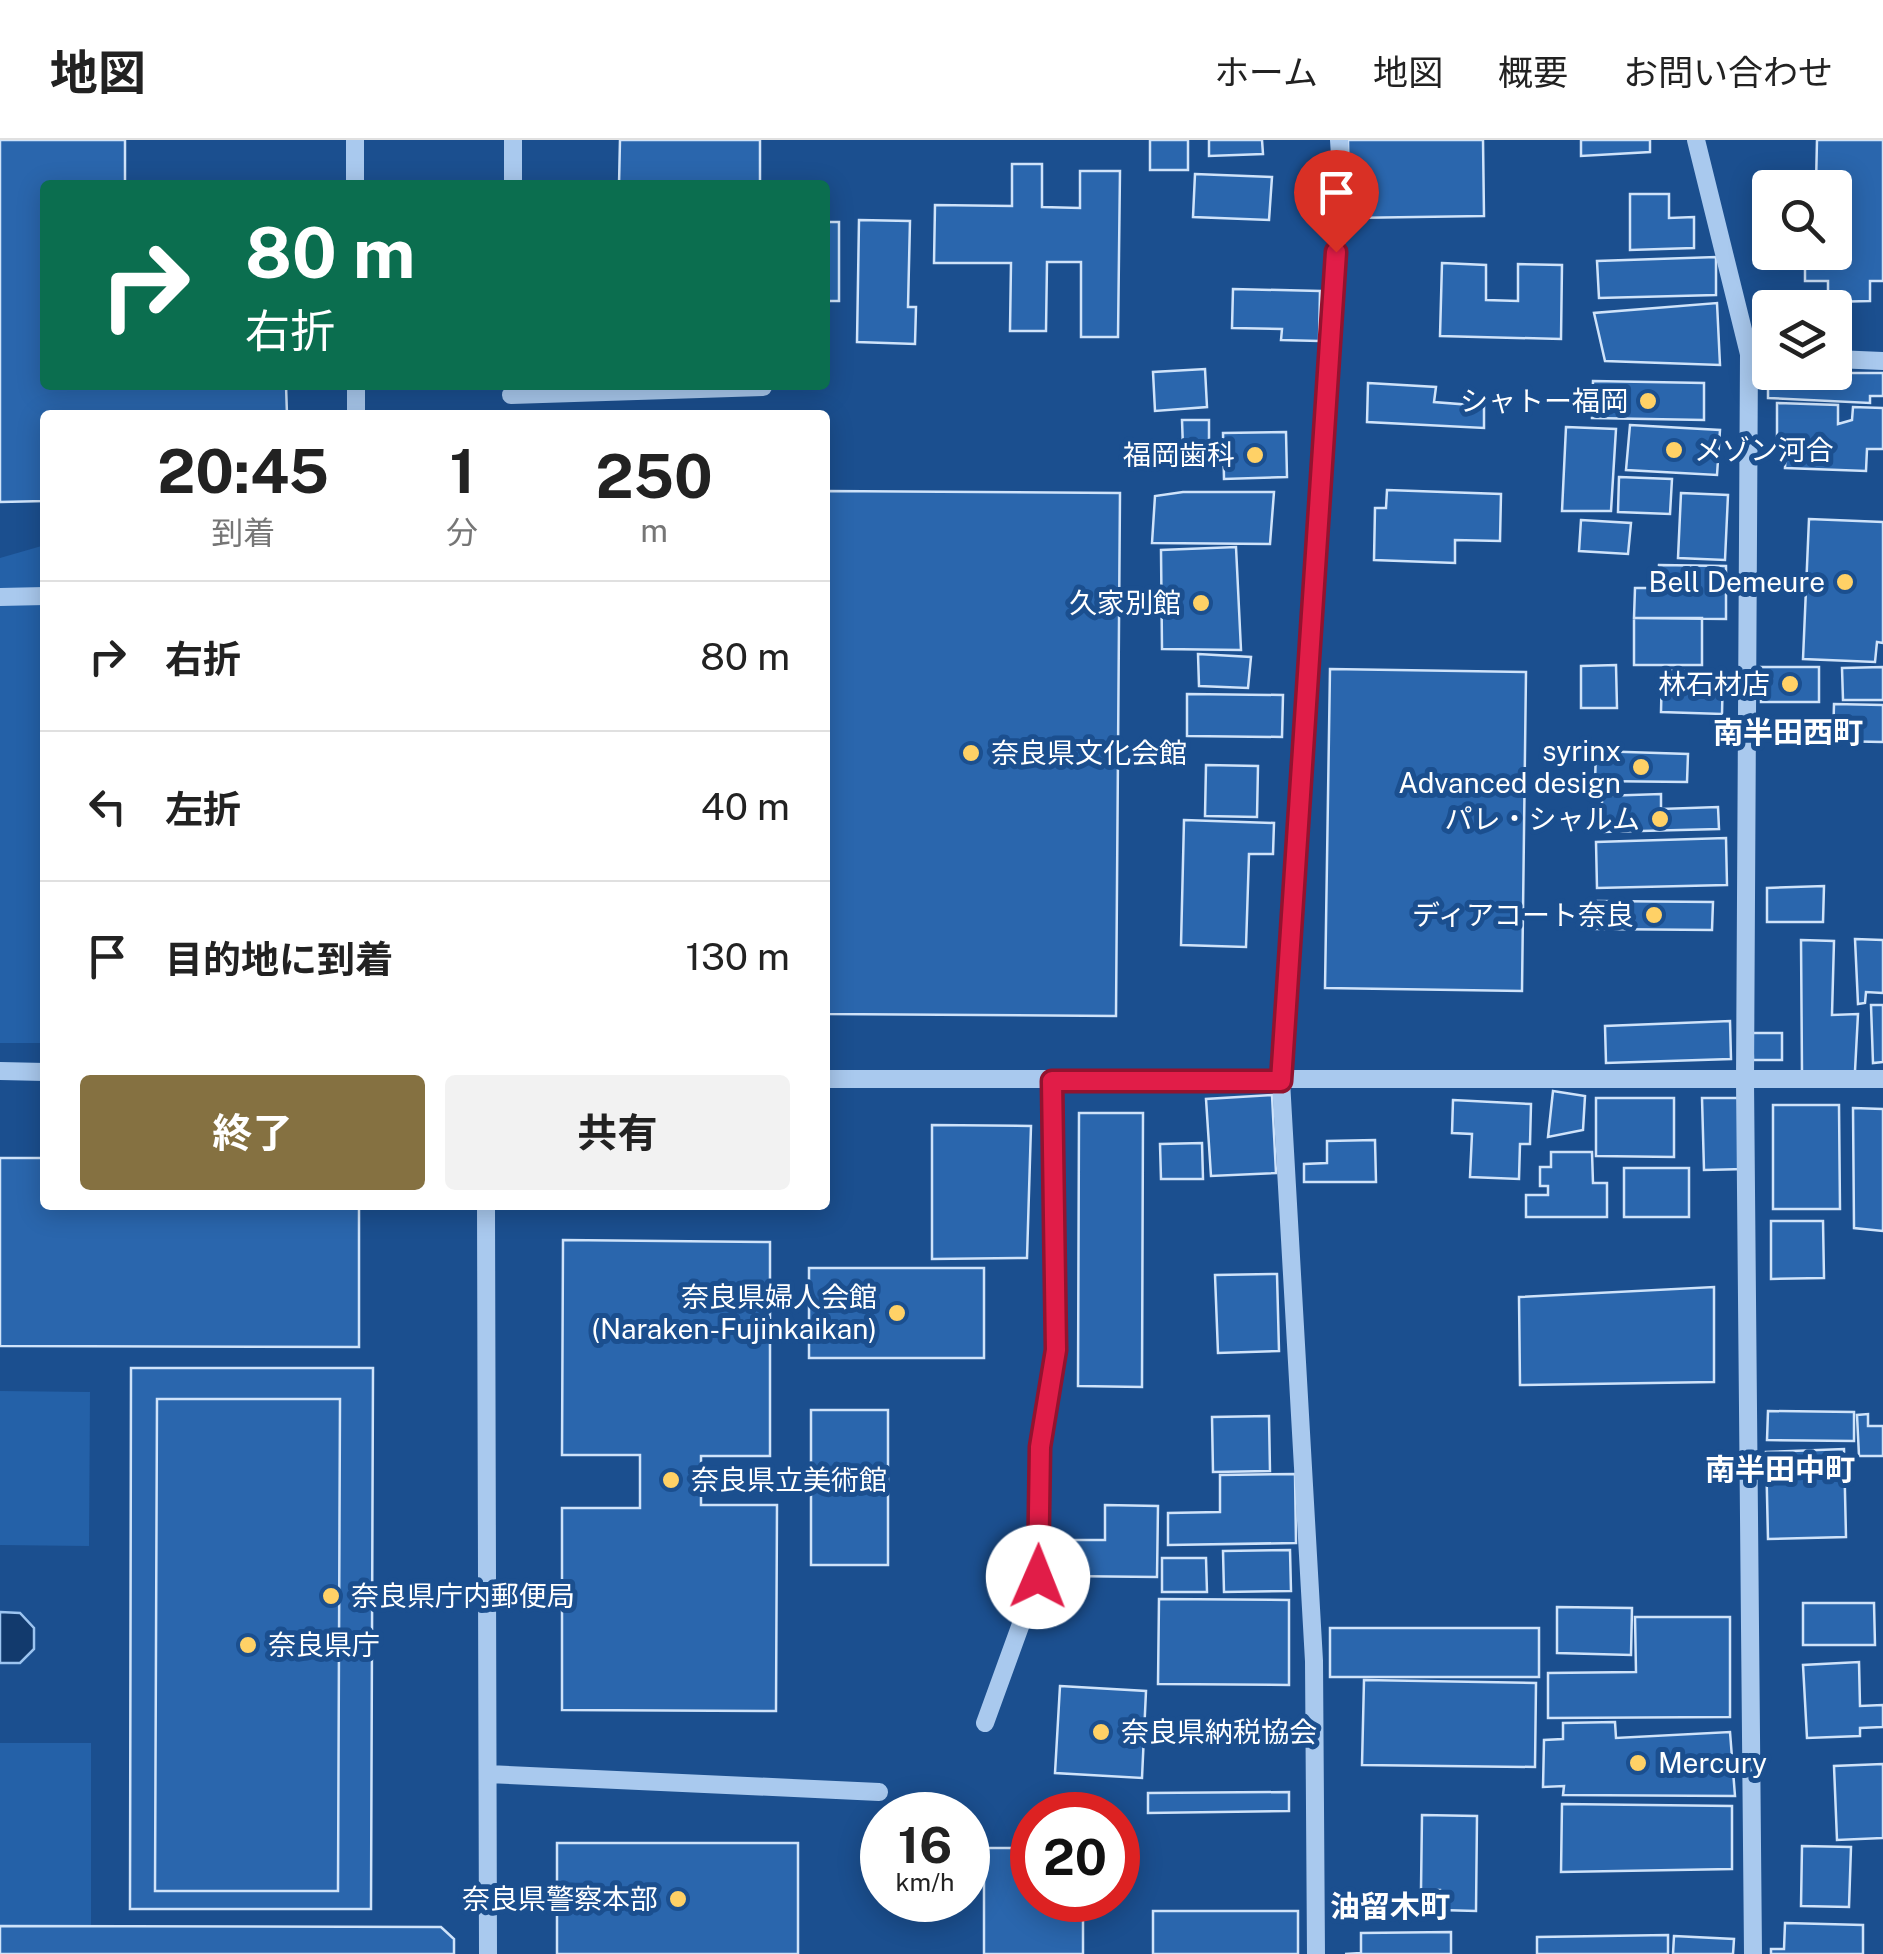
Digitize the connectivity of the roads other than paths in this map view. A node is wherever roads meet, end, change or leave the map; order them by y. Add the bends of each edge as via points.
1 (355, 140) edge
2 (513, 140) edge
3 (1340, 140) edge
4 (1696, 140) edge
5 (355, 180) edge
6 (512, 180) edge
7 (1750, 354) joint
8 (1852, 359) edge
9 (1883, 361) edge
10 (40, 596) edge
11 (0, 597) edge
12 (0, 1072) edge
13 (40, 1072) edge
14 (830, 1079) edge
15 (1883, 1079) edge
16 (1052, 1081) junction
17 (1281, 1081) junction
18 (1745, 1081) junction
19 (486, 1210) edge
20 (985, 1723) dead end
21 (488, 1774) junction
22 (879, 1792) dead end
23 (488, 1954) edge
24 (1316, 1954) edge
25 (1754, 1954) edge

1 - 5 street
2 - 6 street
3 - 17 street
4 - 7 street
7 - 18 street
8 - 9 street
10 - 11 street
12 - 13 street
14 - 16 street
15 - 18 street
16 - 17 street
16 - 20 street via 1056,1350 1040,1447 1038,1577
17 - 18 street
17 - 24 street via 1314,1661
18 - 25 street
19 - 21 street
21 - 22 street
21 - 23 street

